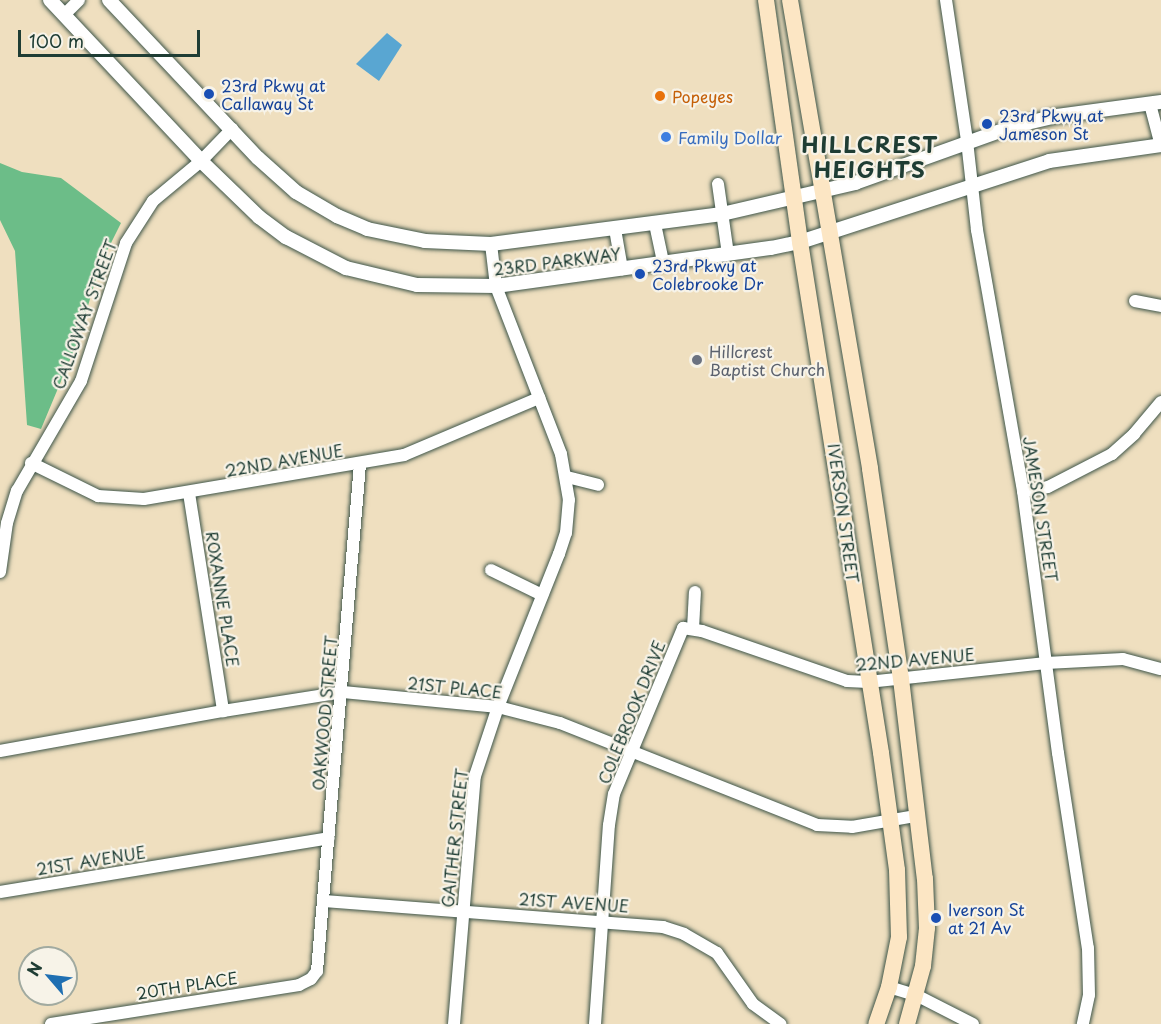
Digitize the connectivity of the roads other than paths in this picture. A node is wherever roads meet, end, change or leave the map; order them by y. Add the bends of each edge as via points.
1 (50, 0) edge
2 (79, 0) edge
3 (109, 0) edge
4 (766, 0) edge
5 (790, 0) edge
6 (946, 0) edge
7 (64, 15) junction
8 (1155, 103) edge
9 (232, 129) junction
10 (967, 141) junction
11 (1161, 146) edge
12 (201, 161) junction
13 (718, 184) dead end
14 (972, 187) junction
15 (822, 190) junction
16 (796, 199) junction
17 (722, 214) junction
18 (655, 224) junction
19 (615, 230) junction
20 (830, 233) junction
21 (800, 242) junction
22 (490, 244) junction
23 (728, 254) junction
24 (663, 263) junction
25 (622, 269) junction
26 (496, 286) junction
27 (1135, 301) dead end
28 (1161, 306) edge
29 (539, 398) junction
30 (1161, 402) edge
31 (31, 463) junction
32 (360, 464) junction
33 (567, 477) junction
34 (598, 485) dead end
35 (1023, 491) junction
36 (189, 493) junction
37 (491, 570) dead end
38 (0, 572) edge
39 (695, 592) dead end
40 (542, 595) junction
41 (688, 628) junction
42 (1046, 663) junction
43 (1161, 669) edge
44 (901, 679) junction
45 (868, 682) junction
46 (343, 693) junction
47 (498, 707) junction
48 (224, 711) junction
49 (0, 751) edge
50 (631, 751) junction
51 (916, 816) junction
52 (890, 820) junction
53 (329, 838) junction
54 (0, 892) edge
55 (324, 901) junction
56 (463, 910) junction
57 (603, 921) junction
58 (319, 965) joint
59 (889, 987) junction
60 (916, 995) junction
61 (51, 1024) edge
62 (454, 1024) edge
63 (595, 1024) edge
64 (781, 1024) edge
65 (876, 1024) edge
66 (907, 1024) edge
67 (973, 1024) edge
68 (1083, 1024) edge

1 - 7 street, 23RD PARKWAY
2 - 7 street
3 - 9 street, 23RD PARKWAY
4 - 16 main road, IVERSON STREET
5 - 15 main road, IVERSON STREET
6 - 10 street, JAMESON STREET
7 - 12 street, 23RD PARKWAY
8 - 10 street, 23RD PARKWAY via 1057,116
8 - 11 street
9 - 12 street, CALLOWAY STREET
9 - 22 street, 23RD PARKWAY via 287,184 352,223 395,237
10 - 14 street, JAMESON STREET
10 - 15 street, 23RD PARKWAY via 897,169
11 - 14 street, 23RD PARKWAY via 1057,159
12 - 26 street, 23RD PARKWAY via 259,218 286,237 346,268 417,285
12 - 31 street, CALLOWAY STREET via 153,201 126,243 81,381
13 - 17 street
14 - 20 street, 23RD PARKWAY
14 - 35 street, JAMESON STREET
15 - 16 street, 23RD PARKWAY
15 - 20 main road, IVERSON STREET
16 - 17 street, 23RD PARKWAY
16 - 21 main road, IVERSON STREET
17 - 18 street, 23RD PARKWAY
17 - 23 street
18 - 19 street, 23RD PARKWAY
18 - 24 street
19 - 22 street, 23RD PARKWAY
19 - 25 street
20 - 21 street, 23RD PARKWAY
20 - 44 main road, IVERSON STREET
21 - 23 street, 23RD PARKWAY
21 - 45 main road, IVERSON STREET
22 - 26 street, GAITHER STREET
23 - 24 street, 23RD PARKWAY
24 - 25 street, 23RD PARKWAY
25 - 26 street, 23RD PARKWAY
26 - 29 street, GAITHER STREET
27 - 28 street
29 - 32 street, 22ND AVENUE via 426,447
29 - 33 street, GAITHER STREET
30 - 35 street via 1112,454 1048,487
31 - 36 street, 22ND AVENUE via 98,496 144,499
31 - 38 street, CALLOWAY STREET via 7,523
32 - 36 street, 22ND AVENUE
32 - 46 street, OAKWOOD STREET
33 - 34 street
33 - 40 street, GAITHER STREET via 566,533
35 - 42 street, JAMESON STREET
36 - 48 street, ROXANNE PLACE
37 - 40 street
39 - 41 street, COLEBROOK DRIVE
40 - 47 street, GAITHER STREET
41 - 45 street, 22ND AVENUE via 847,681
41 - 50 street, COLEBROOK DRIVE
42 - 43 street, 22ND AVENUE via 1123,659
42 - 44 street, 22ND AVENUE
42 - 68 street, JAMESON STREET via 1089,948 1089,987
44 - 45 street, 22ND AVENUE
44 - 51 main road, IVERSON STREET
45 - 52 main road, IVERSON STREET
46 - 47 street, 21ST PLACE
46 - 48 street, 21ST PLACE
46 - 53 street, OAKWOOD STREET
47 - 50 street, 21ST PLACE via 560,723
47 - 56 street, GAITHER STREET via 475,776
48 - 49 street, 21ST PLACE
50 - 52 street, 21ST PLACE via 817,825 852,827
50 - 57 street, COLEBROOK DRIVE via 615,794 609,825
51 - 52 street, 21ST PLACE
51 - 60 main road, IVERSON STREET via 927,928
52 - 59 main road, IVERSON STREET via 897,870 899,937
53 - 54 street, 21ST AVENUE
53 - 55 street, OAKWOOD STREET
55 - 56 street, 21ST AVENUE
55 - 58 street, OAKWOOD STREET
56 - 57 street, 21ST AVENUE
56 - 62 street, GAITHER STREET
57 - 63 street, COLEBROOK DRIVE
57 - 64 street, 21ST AVENUE via 663,927 698,941 717,952 753,1004
58 - 61 street, 20TH PLACE via 311,979 299,985
59 - 60 street
59 - 65 main road, IVERSON STREET
60 - 66 main road, IVERSON STREET
60 - 67 street

